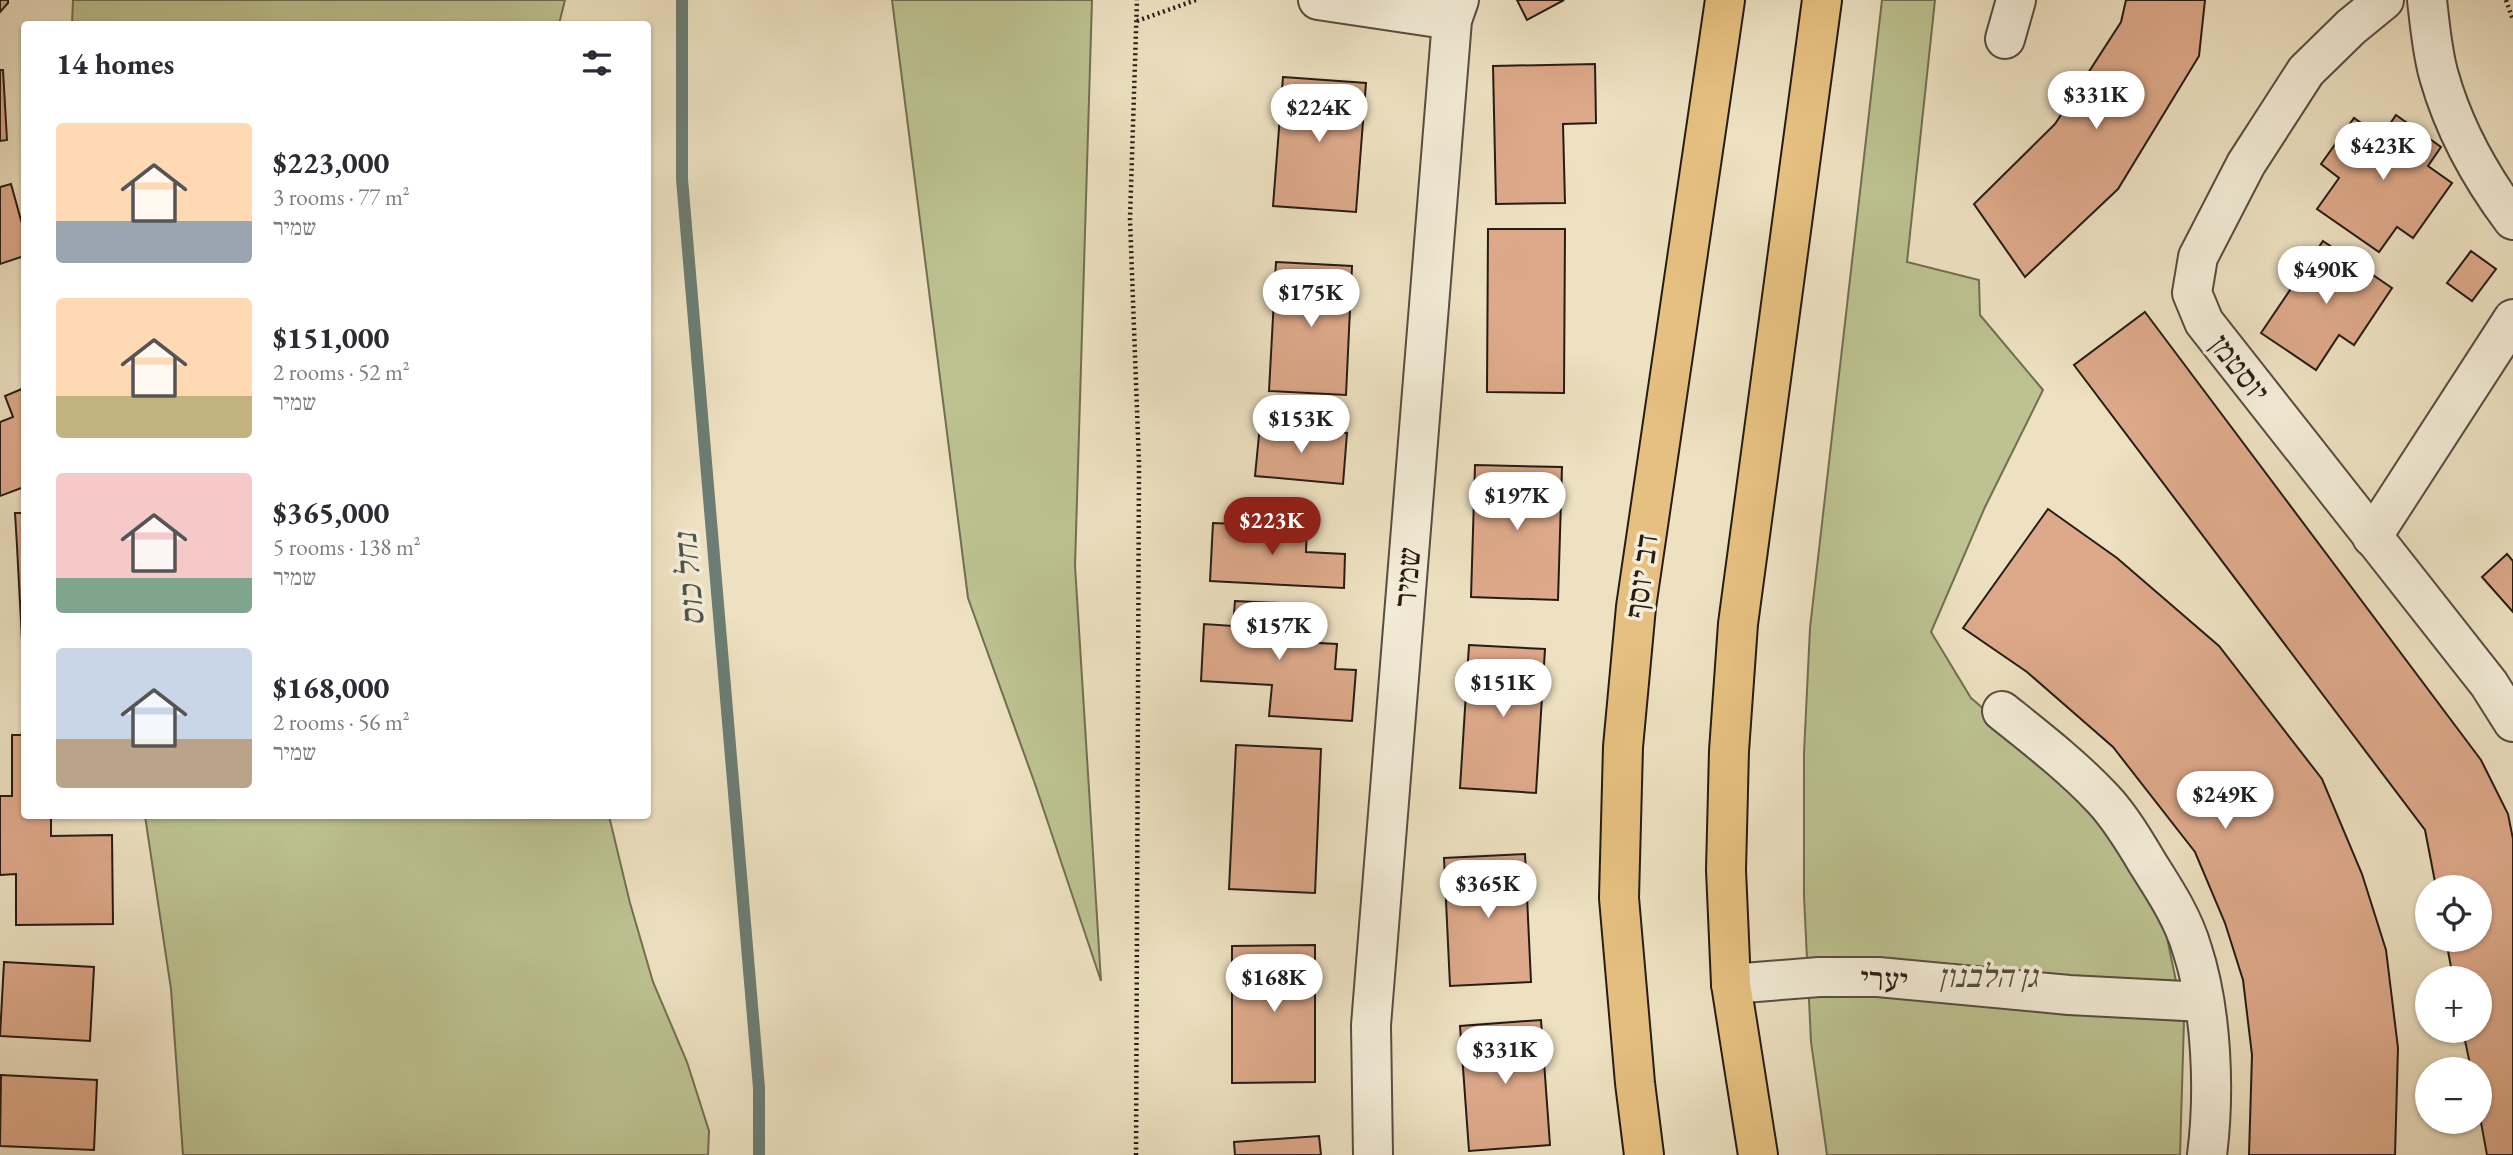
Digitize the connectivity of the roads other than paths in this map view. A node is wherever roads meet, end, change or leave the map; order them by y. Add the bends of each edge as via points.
1 (1318, 0) edge
2 (1725, 0) edge
3 (1822, 0) edge
4 (2016, 0) edge
5 (2385, 0) edge
6 (2427, 0) edge
7 (1456, 10) edge
8 (2005, 38) dead end
9 (2513, 220) edge
10 (2513, 318) edge
11 (2372, 537) junction
12 (2002, 711) dead end
13 (2513, 722) edge
14 (1731, 984) junction
15 (2204, 1002) junction
16 (1635, 1083) junction
17 (1373, 1155) edge
18 (1623, 1155) edge
19 (1644, 1155) edge
20 (1758, 1155) edge
21 (2207, 1155) edge

1 - 7 street
2 - 16 main road, דב יוסף via 1636,607 1623,747 1619,898
3 - 14 main road via 1738,624 1728,751 1726,870
4 - 8 street
5 - 11 street, יוסטמן via 2306,71 2246,164 2198,257 2192,293 2204,322
6 - 9 street via 2438,75 2468,152
7 - 17 street, שמיר via 1371,1025
10 - 11 street
11 - 13 street, יוסטמן via 2489,684
12 - 15 street via 2105,801 2137,846 2177,912 2192,949
14 - 15 street, יערי via 1878,977
14 - 20 main road
15 - 21 street via 2210,1064
16 - 18 main road
16 - 19 main road, דב יוסף

